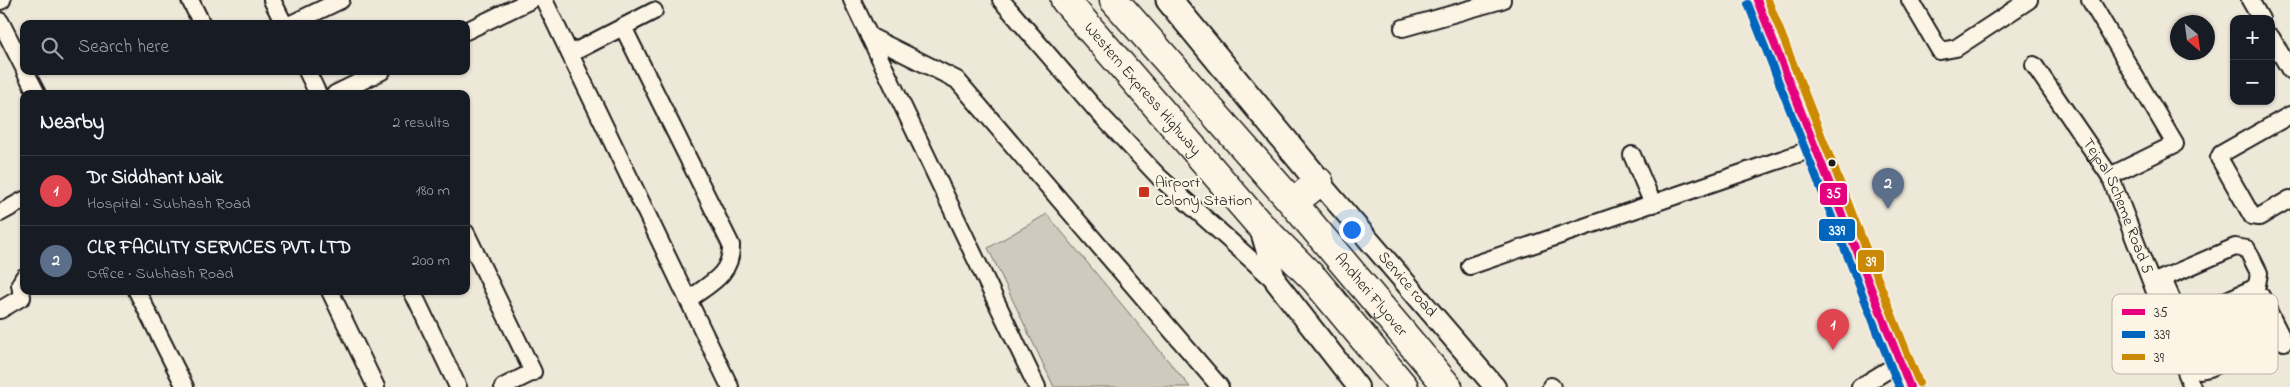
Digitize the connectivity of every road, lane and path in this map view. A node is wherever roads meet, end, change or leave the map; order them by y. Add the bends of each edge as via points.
1 (190, 0) edge
2 (272, 0) edge
3 (341, 0) edge
4 (531, 0) edge
5 (544, 0) edge
6 (852, 0) edge
7 (1001, 0) edge
8 (1065, 0) edge
9 (1114, 0) edge
10 (1169, 0) edge
11 (1502, 0) edge
12 (1757, 0) edge
13 (1910, 0) edge
14 (2029, 0) edge
15 (2090, 0) edge
16 (2250, 0) edge
17 (654, 11) dead end
18 (2259, 15) edge
19 (200, 20) edge
20 (282, 20) edge
21 (299, 20) edge
22 (0, 21) edge
23 (623, 27) junction
24 (1403, 28) dead end
25 (470, 29) edge
26 (869, 36) junction
27 (2275, 44) edge
28 (570, 54) junction
29 (20, 60) edge
30 (2034, 65) dead end
31 (2290, 70) edge
32 (28, 75) edge
33 (309, 75) edge
34 (374, 75) edge
35 (35, 90) edge
36 (316, 90) edge
37 (343, 90) edge
38 (2290, 115) edge
39 (1815, 148) junction
40 (1632, 155) dead end
41 (2110, 176) junction
42 (1319, 182) junction
43 (2290, 199) edge
44 (20, 202) edge
45 (1293, 204) junction
46 (1652, 204) junction
47 (0, 213) edge
48 (1258, 223) junction
49 (2234, 238) dead end
50 (470, 241) edge
51 (1470, 266) dead end
52 (2154, 279) junction
53 (1276, 282) junction
54 (2161, 294) edge
55 (2240, 294) edge
56 (22, 295) edge
57 (139, 295) edge
58 (332, 295) edge
59 (414, 295) edge
60 (688, 300) junction
61 (0, 310) edge
62 (2278, 325) edge
63 (2285, 339) edge
64 (1901, 362) junction
65 (2209, 374) edge
66 (2189, 386) edge
67 (185, 387) edge
68 (376, 387) edge
69 (458, 387) edge
70 (503, 387) edge
71 (730, 387) edge
72 (1037, 387) edge
73 (1220, 387) edge
74 (1358, 387) edge
75 (1404, 387) edge
76 (1448, 387) edge
77 (1495, 387) edge
78 (1860, 387) edge
79 (1910, 387) edge

1 - 19 street
2 - 20 street
3 - 21 street
4 - 25 street
5 - 28 street
6 - 26 street
7 - 53 street via 1159,177
8 - 48 highway, Western Express Highway
9 - 45 highway
10 - 42 main road
11 - 24 street
12 - 39 street
13 - 14 street via 1940,51 1956,48
15 - 41 street via 2175,144
16 - 18 street
17 - 23 street
22 - 29 street
23 - 28 street
23 - 60 street via 731,245 731,256 724,273
26 - 72 street
26 - 73 street via 957,80
27 - 31 street
28 - 60 street
30 - 41 street, Tejpal Scheme Road 5
32 - 35 street
33 - 36 street
34 - 37 street
38 - 43 street via 2219,158 2252,216 2259,217
39 - 46 street
39 - 64 street
40 - 46 street
41 - 52 street, Tejpal Scheme Road 5
42 - 45 highway
42 - 77 street, Service road
44 - 47 street
45 - 76 highway, Andheri Flyover
46 - 51 street
48 - 53 street
48 - 75 highway, Andheri Flyover via 1315,280
49 - 52 street
50 - 70 street via 533,372
52 - 54 street, Tejpal Scheme Road 5
52 - 55 street via 2241,247 2246,249 2259,273 2257,285
53 - 74 street
56 - 61 street
57 - 67 street
58 - 68 street
59 - 69 street
60 - 71 street
62 - 63 street
64 - 78 street
64 - 79 street
65 - 66 street

